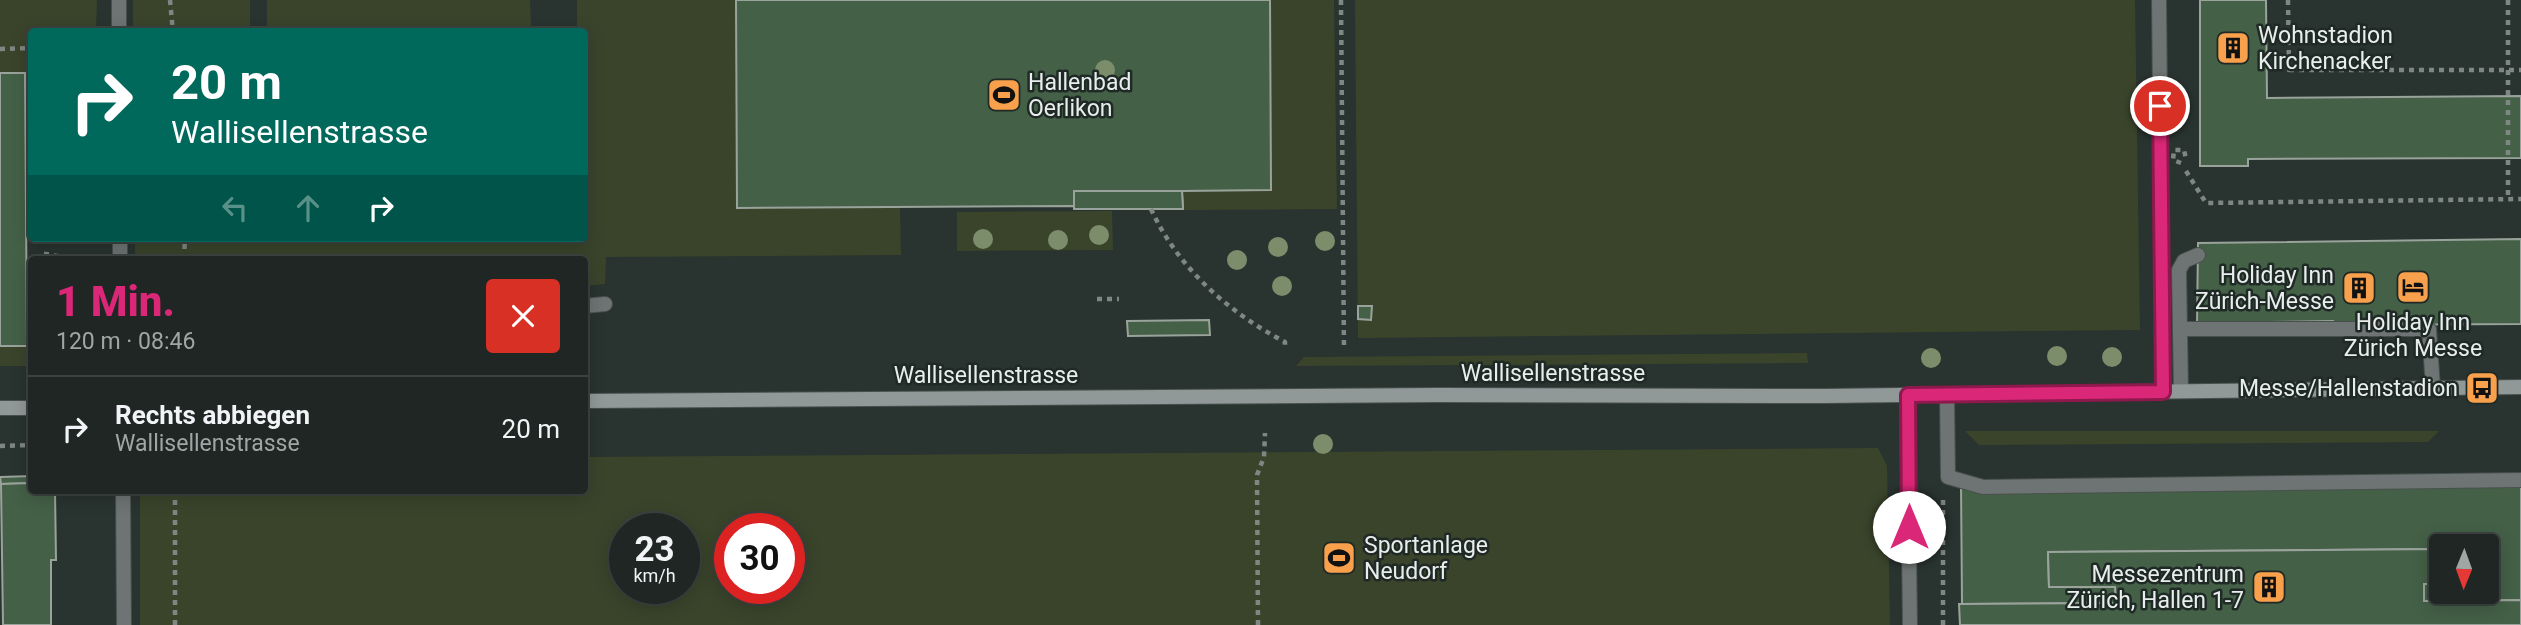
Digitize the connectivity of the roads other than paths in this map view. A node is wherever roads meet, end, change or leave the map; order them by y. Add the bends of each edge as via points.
1 (119, 0) edge
2 (2159, 0) edge
3 (119, 28) edge
4 (2198, 255) dead end
5 (605, 304) dead end
6 (588, 306) edge
7 (2179, 328) junction
8 (2521, 387) edge
9 (2433, 388) junction
10 (2181, 391) junction
11 (2163, 392) junction
12 (1908, 395) junction
13 (1947, 395) junction
14 (588, 401) edge
15 (0, 408) edge
16 (28, 408) edge
17 (2521, 480) edge
18 (123, 494) edge
19 (124, 625) edge
20 (1910, 625) edge

1 - 3 street
2 - 11 street
4 - 7 street via 2183,261 2179,270
5 - 6 street
7 - 9 street via 2429,329
7 - 10 street
8 - 9 street, Wallisellenstrasse
9 - 10 street, Wallisellenstrasse
10 - 11 street, Wallisellenstrasse
11 - 13 street, Wallisellenstrasse
12 - 13 street, Wallisellenstrasse
12 - 14 street, Wallisellenstrasse
12 - 20 street
13 - 17 street via 1948,477 1983,487
15 - 16 street
18 - 19 street

